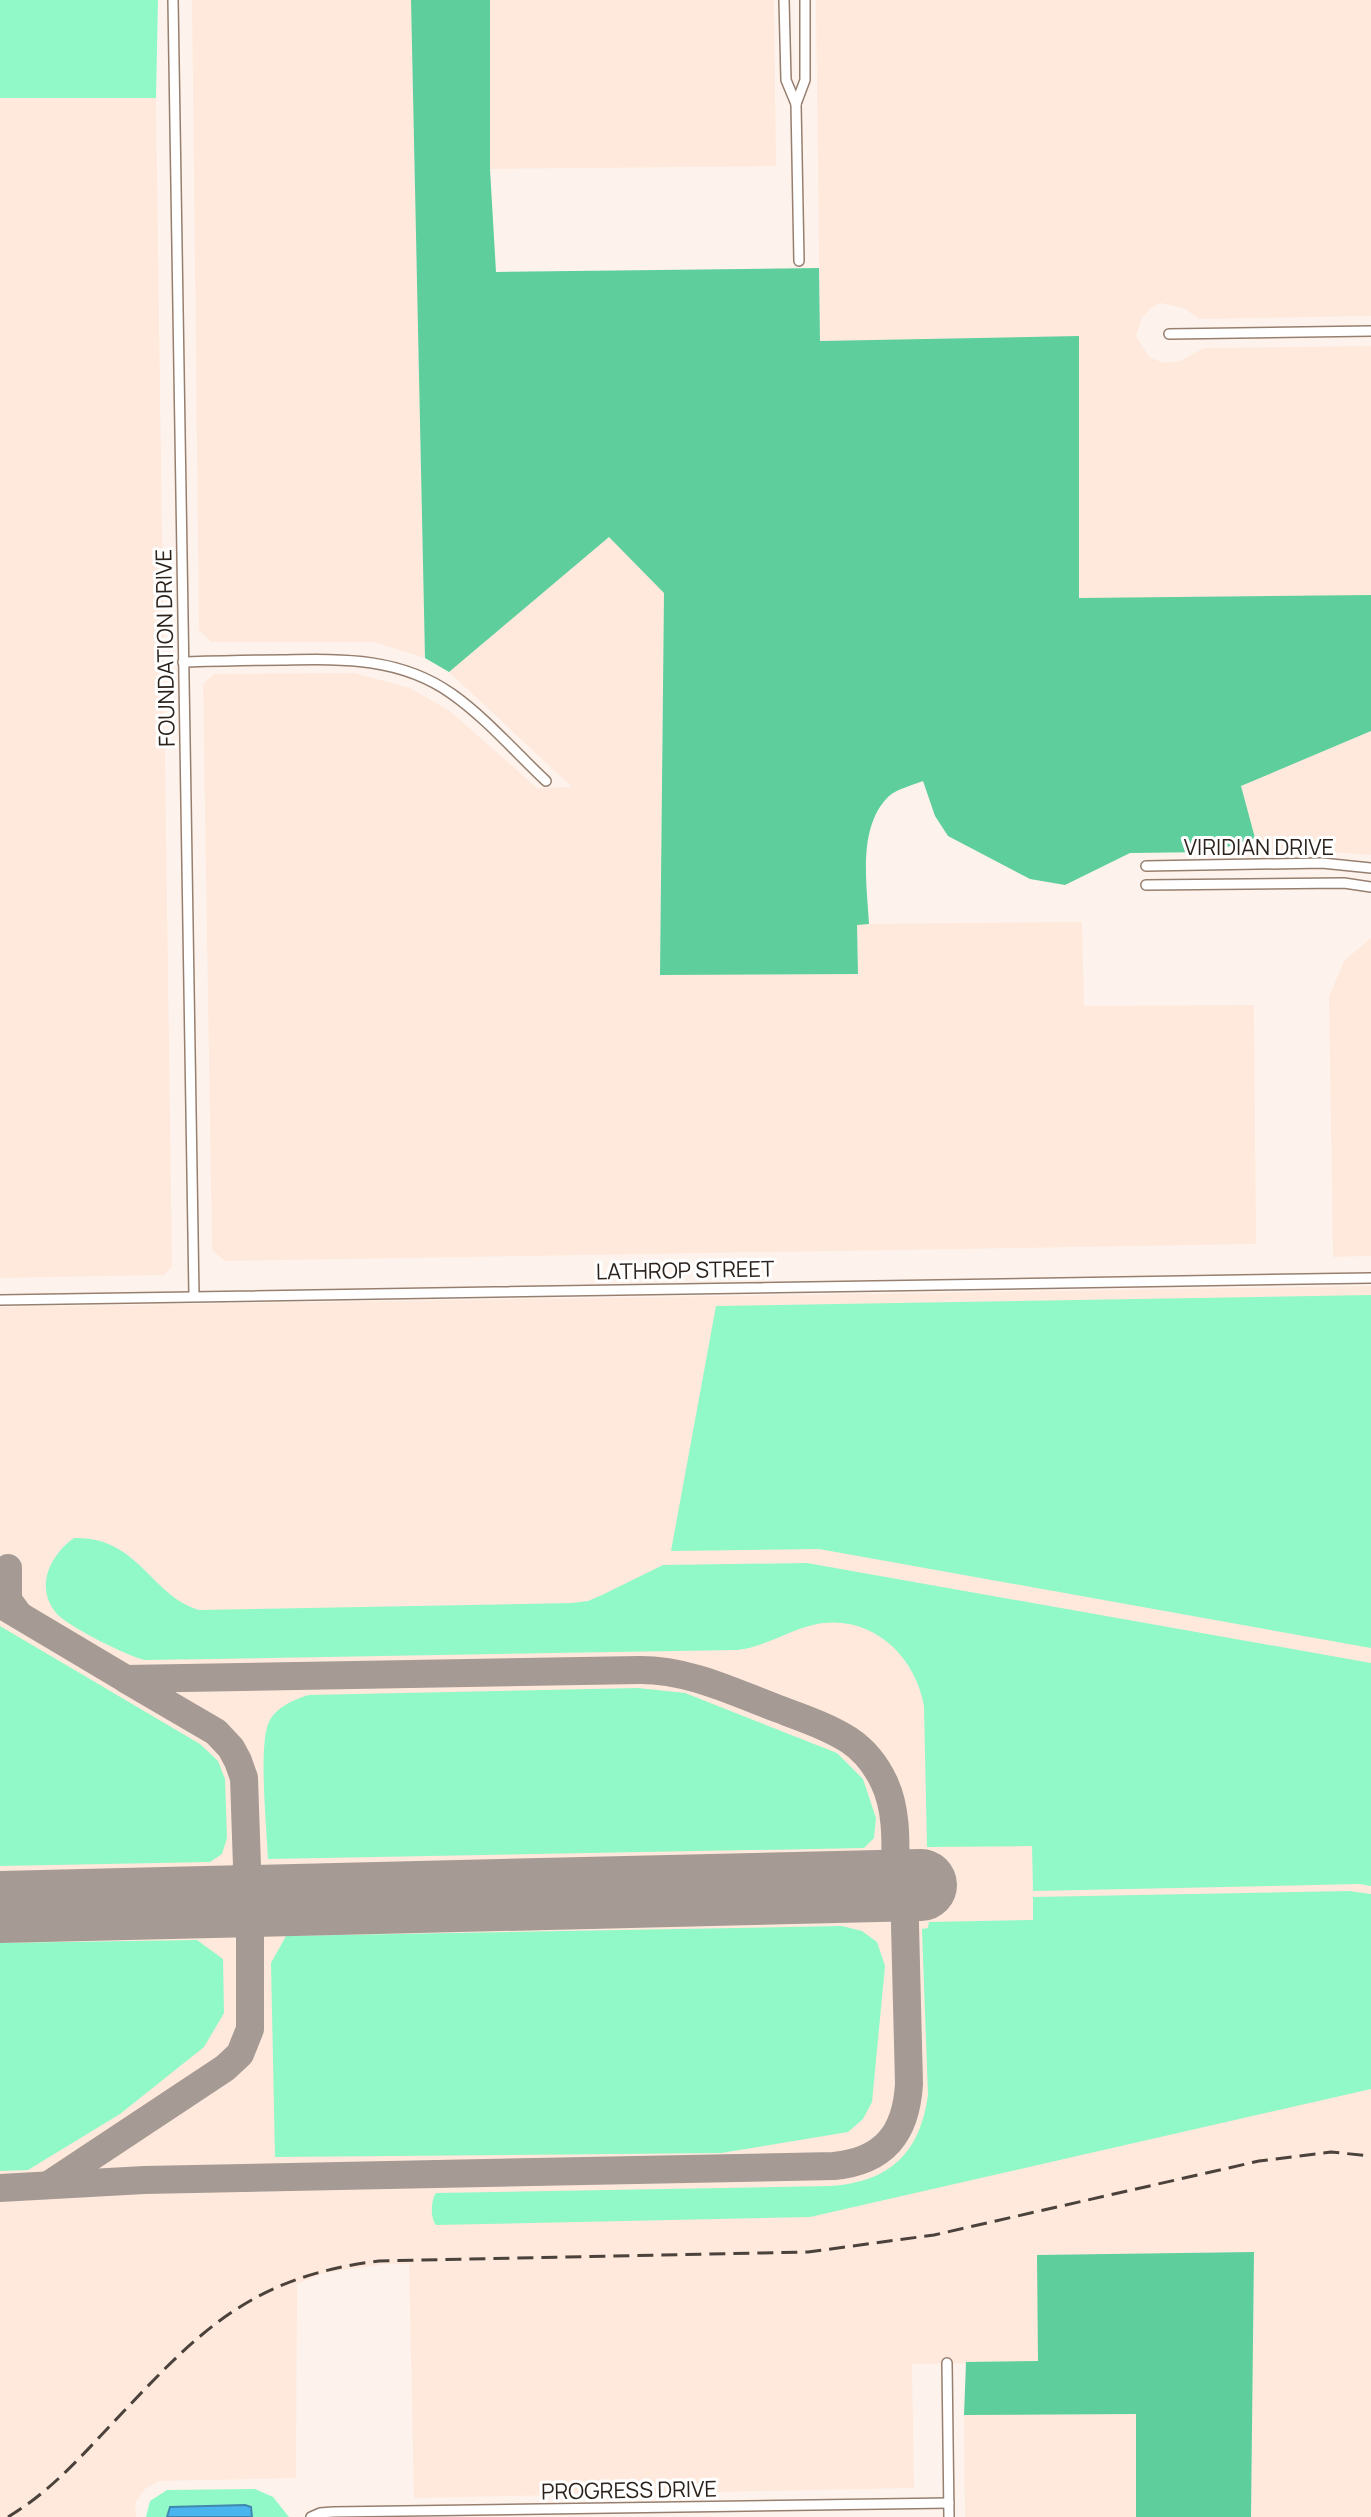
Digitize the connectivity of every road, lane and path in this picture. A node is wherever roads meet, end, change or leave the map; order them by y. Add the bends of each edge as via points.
1 (173, 0) edge
2 (784, 0) edge
3 (805, 0) edge
4 (796, 104) junction
5 (799, 261) dead end
6 (1371, 331) edge
7 (1169, 334) dead end
8 (183, 662) junction
9 (546, 781) dead end
10 (1146, 866) dead end
11 (1371, 868) edge
12 (1146, 885) dead end
13 (1371, 887) edge
14 (1371, 1278) edge
15 (194, 1296) junction
16 (0, 1300) edge
17 (947, 2363) dead end
18 (949, 2503) junction
19 (311, 2517) edge
20 (949, 2517) edge

1 - 8 street, FOUNDATION DRIVE
2 - 4 street via 786,80
3 - 4 street via 805,80
4 - 5 street
6 - 7 street
8 - 9 street via 340,659 402,668 466,705
8 - 15 street, FOUNDATION DRIVE
10 - 11 street, VIRIDIAN DRIVE via 1322,863
12 - 13 street, VIRIDIAN DRIVE
14 - 15 street, LATHROP STREET
15 - 16 street, LATHROP STREET
17 - 18 street
18 - 19 street, PROGRESS DRIVE via 333,2512
18 - 20 street

